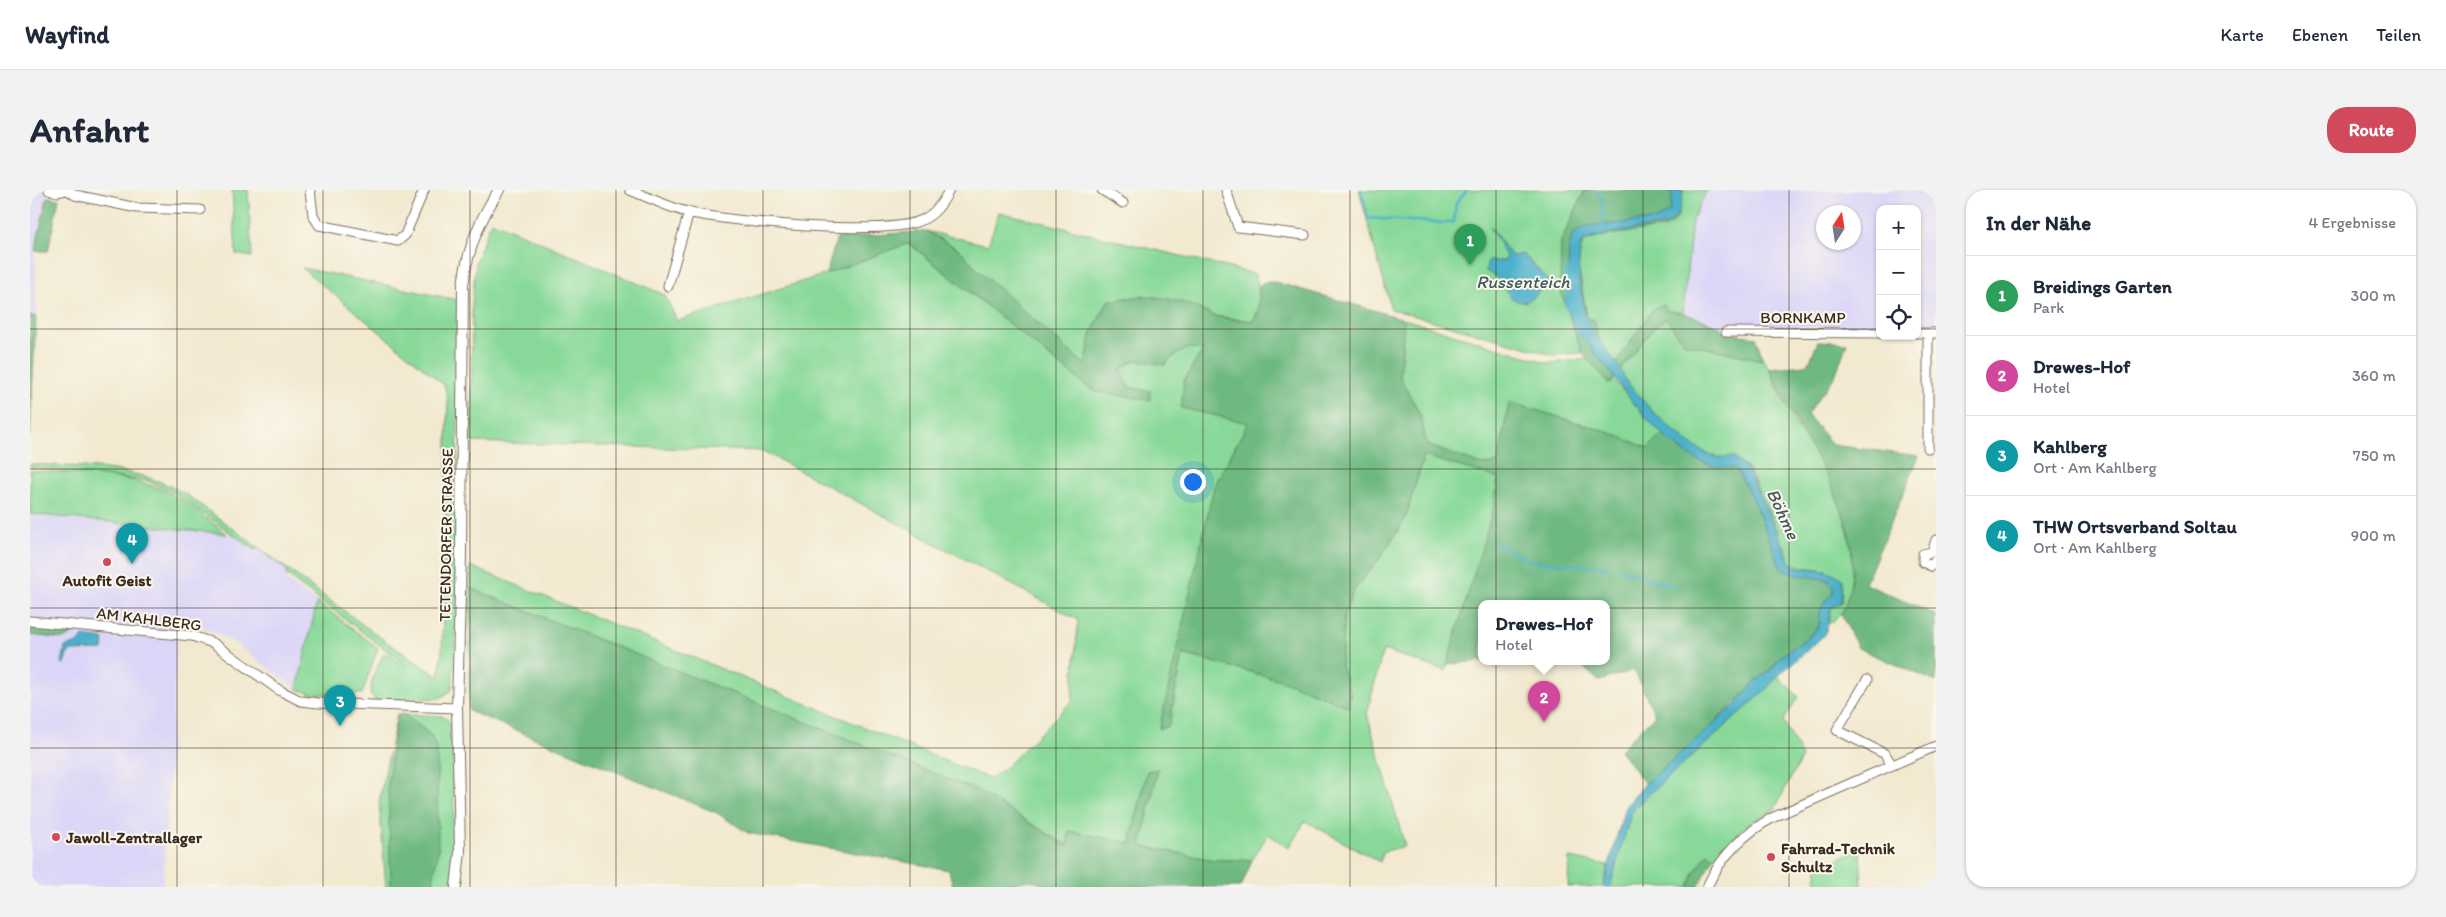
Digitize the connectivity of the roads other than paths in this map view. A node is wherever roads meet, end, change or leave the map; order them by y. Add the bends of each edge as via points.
1 (48, 190) edge
2 (67, 190) edge
3 (310, 190) edge
4 (424, 190) edge
5 (499, 190) edge
6 (630, 190) edge
7 (949, 190) edge
8 (1102, 190) edge
9 (1226, 190) edge
10 (1122, 203) dead end
11 (200, 210) dead end
12 (688, 212) junction
13 (1305, 235) dead end
14 (668, 286) dead end
15 (1726, 332) dead end
16 (1876, 333) edge
17 (1932, 333) edge
18 (1928, 448) dead end
19 (1936, 540) edge
20 (1935, 557) edge
21 (30, 621) edge
22 (1867, 680) dead end
23 (457, 708) junction
24 (1936, 746) edge
25 (1892, 765) junction
26 (456, 887) edge
27 (1707, 887) edge

1 - 2 street
2 - 11 street via 75,195 137,208
3 - 4 street via 313,215 319,225 395,241 402,240 405,235
5 - 23 street, TETENDORFER STRASSE via 483,215 472,242 463,285
6 - 12 street
7 - 12 street via 940,206 927,218 901,225 849,228
8 - 10 street
9 - 13 street via 1238,227
12 - 14 street
15 - 16 street, BORNKAMP
17 - 18 street
19 - 20 street
21 - 23 street, AM KAHLBERG via 192,636 213,643 279,690 309,703
22 - 25 street via 1837,730 1885,754
23 - 26 street, TETENDORFER STRASSE via 460,852
24 - 25 street
25 - 27 street via 1754,827 1719,862

